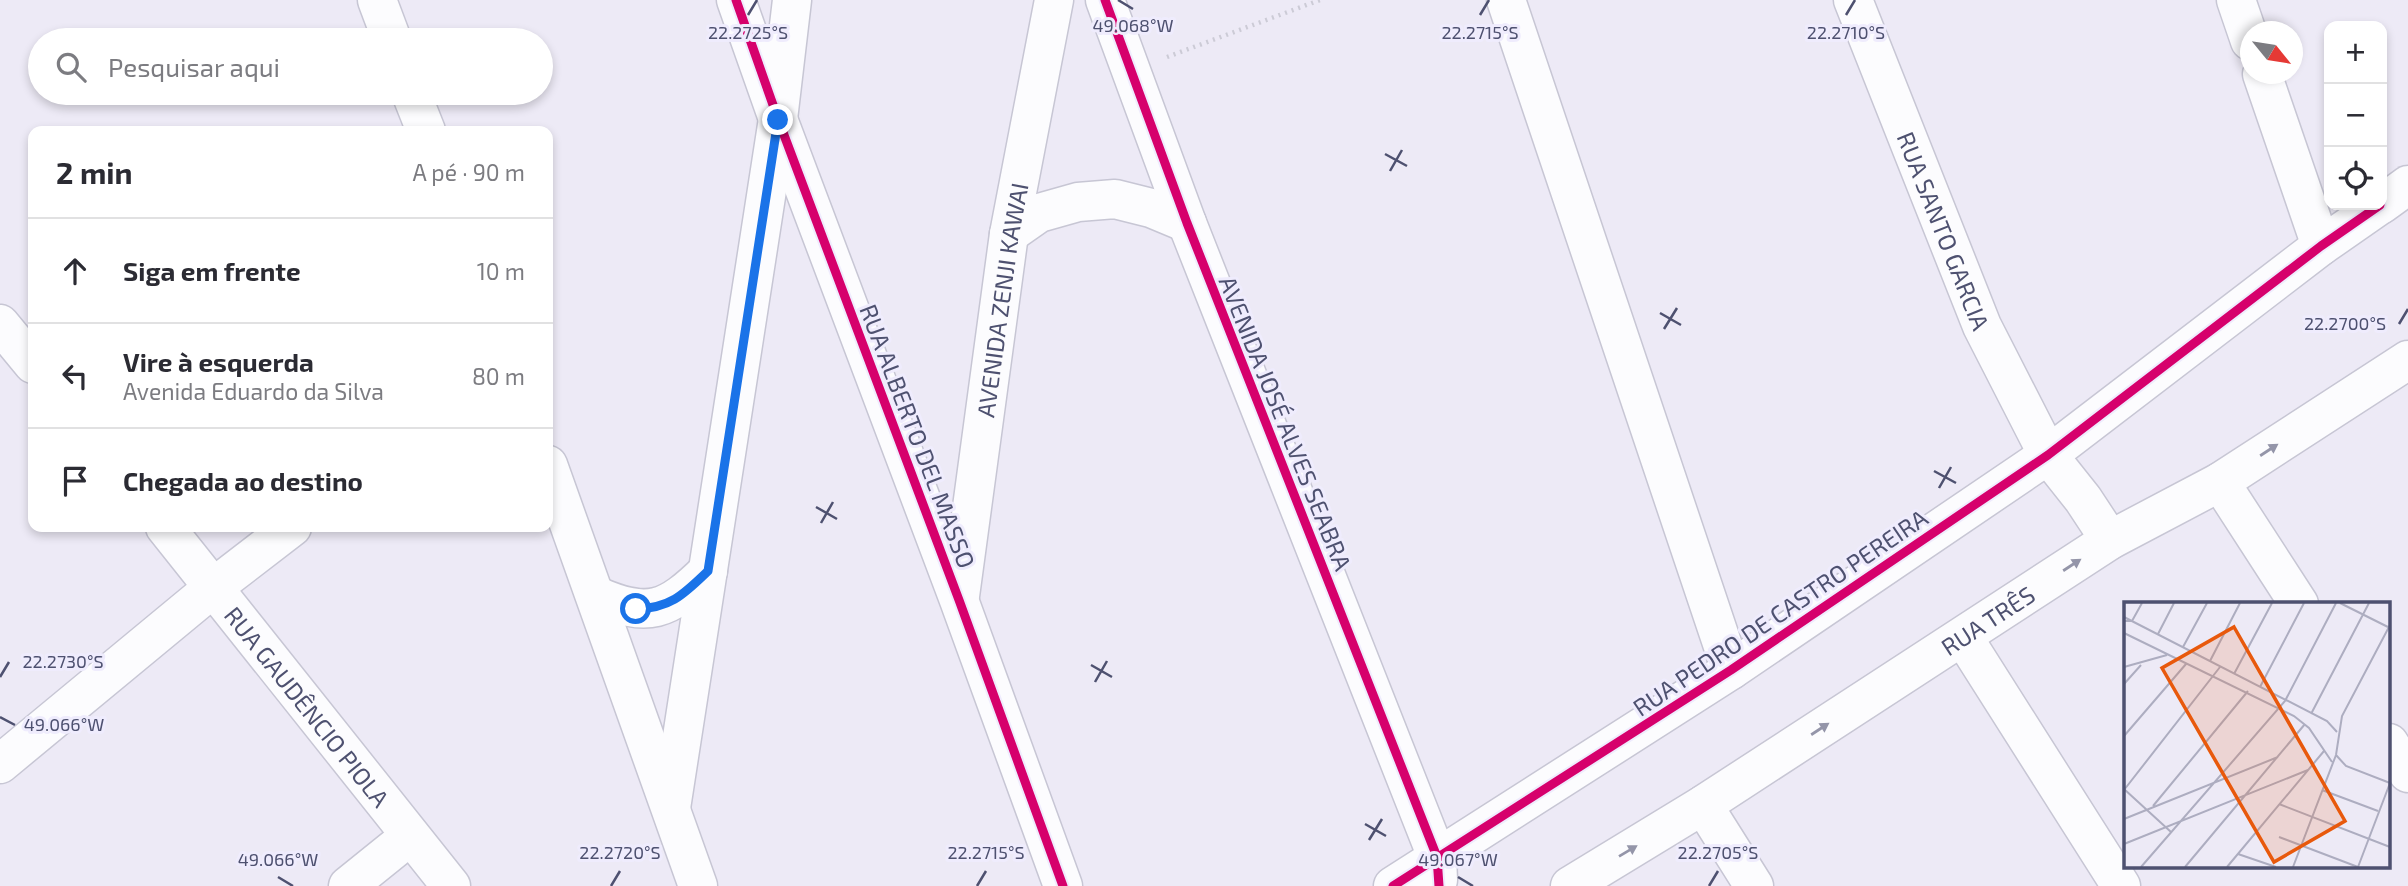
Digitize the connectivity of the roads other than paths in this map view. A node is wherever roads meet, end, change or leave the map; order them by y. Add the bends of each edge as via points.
1 (377, 0) edge
2 (736, 0) edge
3 (792, 0) edge
4 (1054, 0) edge
5 (1105, 0) edge
6 (1506, 0) edge
7 (1853, 0) edge
8 (2236, 0) edge
9 (2243, 21) edge
10 (388, 28) edge
11 (2265, 84) edge
12 (416, 105) edge
13 (778, 120) junction
14 (424, 126) edge
15 (2408, 185) edge
16 (2387, 200) edge
17 (2372, 210) edge
18 (1187, 223) junction
19 (1009, 234) junction
20 (2321, 246) junction
21 (11, 329) edge
22 (28, 356) edge
23 (2408, 360) edge
24 (2048, 455) junction
25 (553, 479) edge
26 (2220, 482) junction
27 (169, 532) edge
28 (286, 532) edge
29 (2110, 540) junction
30 (708, 571) junction
31 (214, 587) junction
32 (595, 595) junction
33 (959, 600) junction
34 (2298, 602) edge
35 (1963, 637) junction
36 (1731, 670) junction
37 (2390, 745) edge
38 (0, 764) edge
39 (2408, 773) edge
40 (1703, 805) junction
41 (671, 808) junction
42 (410, 836) junction
43 (1438, 872) edge
44 (348, 886) edge
45 (451, 886) edge
46 (698, 886) edge
47 (1063, 886) edge
48 (1393, 886) edge
49 (1570, 886) edge
50 (1754, 886) edge
51 (2121, 886) edge

1 - 10 street
2 - 13 street, RUA ALBERTO DEL MASSO
3 - 13 street
4 - 19 street, AVENIDA ZENJI KAWAI
5 - 18 street, AVENIDA JOSÉ ALVES SEABRA
6 - 36 street
7 - 24 street, RUA SANTO GARCIA via 1982,326
8 - 9 street
11 - 20 street
12 - 14 street
13 - 30 street
13 - 33 street, RUA ALBERTO DEL MASSO
15 - 16 street, RUA PEDRO DE CASTRO PEREIRA
17 - 20 street, RUA PEDRO DE CASTRO PEREIRA
18 - 19 street via 1115,199 1078,202 1039,213
18 - 43 street, AVENIDA JOSÉ ALVES SEABRA
19 - 33 street, AVENIDA ZENJI KAWAI
20 - 24 street, RUA PEDRO DE CASTRO PEREIRA
21 - 22 street
26 -> 23 street, RUA TRÊS
24 - 29 street, RUA SANTO GARCIA
24 - 36 street, RUA PEDRO DE CASTRO PEREIRA
25 - 32 street
26 - 29 street, RUA TRÊS
26 - 34 street
27 - 31 street, RUA GAUDÊNCIO PIOLA
28 - 31 street
35 -> 29 street, RUA TRÊS
30 - 32 street via 686,592 652,609 619,606
30 - 41 street
31 - 38 street
31 - 42 street, RUA GAUDÊNCIO PIOLA
32 - 41 street
33 - 47 street, RUA ALBERTO DEL MASSO
40 -> 35 street, RUA TRÊS
35 - 51 street
36 - 43 street, RUA PEDRO DE CASTRO PEREIRA
37 - 39 street
49 -> 40 street, RUA TRÊS
40 - 50 street
41 - 46 street
42 - 44 street
42 - 45 street, RUA GAUDÊNCIO PIOLA
43 - 48 street, RUA PEDRO DE CASTRO PEREIRA

